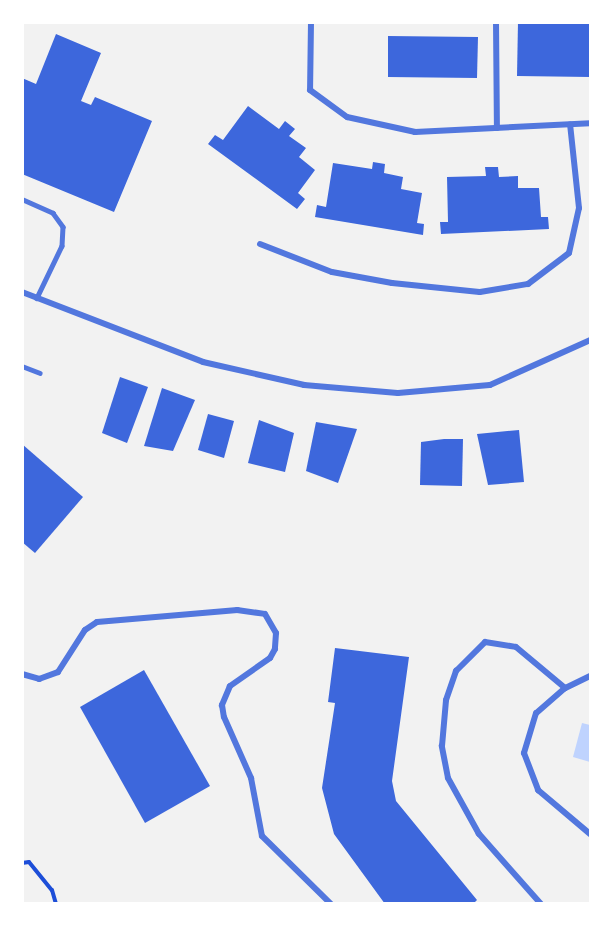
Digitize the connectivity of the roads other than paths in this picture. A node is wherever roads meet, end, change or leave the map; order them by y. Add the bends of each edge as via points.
1 (311, 22) edge
2 (496, 22) edge
3 (591, 123) edge
4 (570, 124) junction
5 (497, 128) junction
6 (22, 199) edge
7 (260, 244) dead end
8 (22, 292) edge
9 (37, 298) junction
10 (591, 340) edge
11 (22, 366) edge
12 (40, 373) dead end
13 (22, 674) edge
14 (591, 676) edge
15 (565, 688) junction
16 (591, 834) edge
17 (331, 903) edge
18 (541, 903) edge

1 - 5 street via 310,90 346,117 415,132
2 - 5 street
3 - 4 street
4 - 5 street
4 - 7 street via 579,208 569,253 528,284 480,292 392,284 332,272
6 - 9 lane via 53,213 63,227 62,246
8 - 9 street
9 - 10 street via 203,362 304,385 398,393 490,385
11 - 12 lane
13 - 17 street via 39,679 58,672 85,630 97,622 237,610 265,614 276,633 275,649 270,658 230,686 222,705 224,717 251,778 262,836
14 - 15 street
15 - 16 street via 532,720 526,763 538,790
15 - 18 street via 516,647 485,642 456,671 446,700 442,746 448,778 479,834

